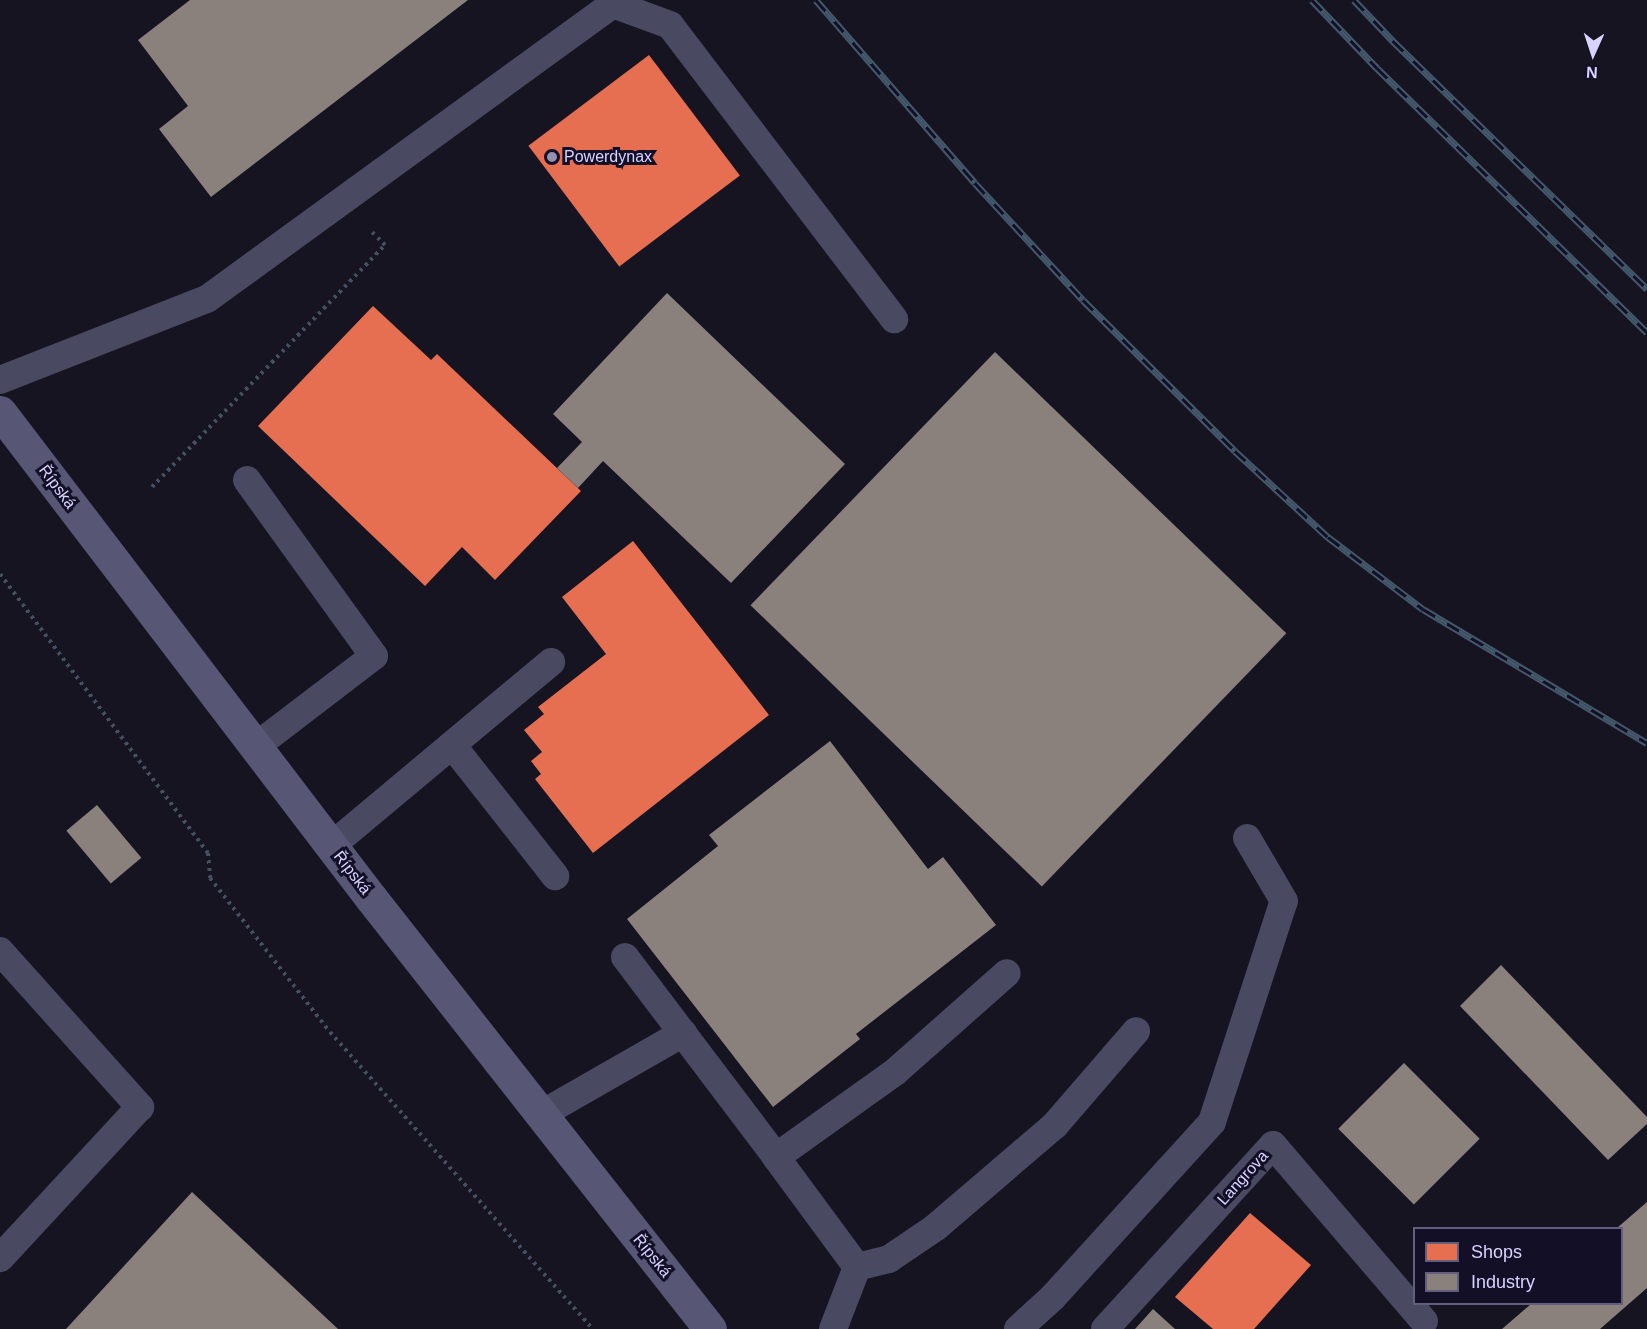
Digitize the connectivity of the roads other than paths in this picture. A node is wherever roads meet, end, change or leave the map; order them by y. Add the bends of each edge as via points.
1 (894, 319) dead end
2 (0, 380) edge
3 (0, 412) edge
4 (248, 480) dead end
5 (551, 662) dead end
6 (452, 745) junction
7 (255, 747) junction
8 (1247, 838) dead end
9 (331, 846) junction
10 (555, 876) dead end
11 (0, 951) edge
12 (625, 957) dead end
13 (1007, 973) dead end
14 (1136, 1031) dead end
15 (682, 1033) junction
16 (540, 1114) junction
17 (776, 1157) junction
18 (0, 1258) edge
19 (857, 1268) junction
20 (1424, 1321) dead end
21 (710, 1329) edge
22 (833, 1329) edge
23 (1018, 1329) edge
24 (1105, 1329) edge

1 - 2 lane via 670,25 614,4 207,299
3 - 7 street, Řípská
4 - 7 lane via 374,656
5 - 6 lane
6 - 9 lane
6 - 10 lane
7 - 9 street, Řípská
8 - 23 lane via 1284,901 1212,1122 1053,1297
9 - 16 street, Řípská
11 - 18 lane via 140,1107
12 - 15 lane
13 - 17 lane via 895,1072
14 - 19 lane via 1055,1125 936,1227 889,1259
15 - 16 lane
15 - 17 lane
16 - 21 street, Řípská
17 - 19 lane
19 - 22 lane
20 - 24 lane, Langrova via 1273,1145

